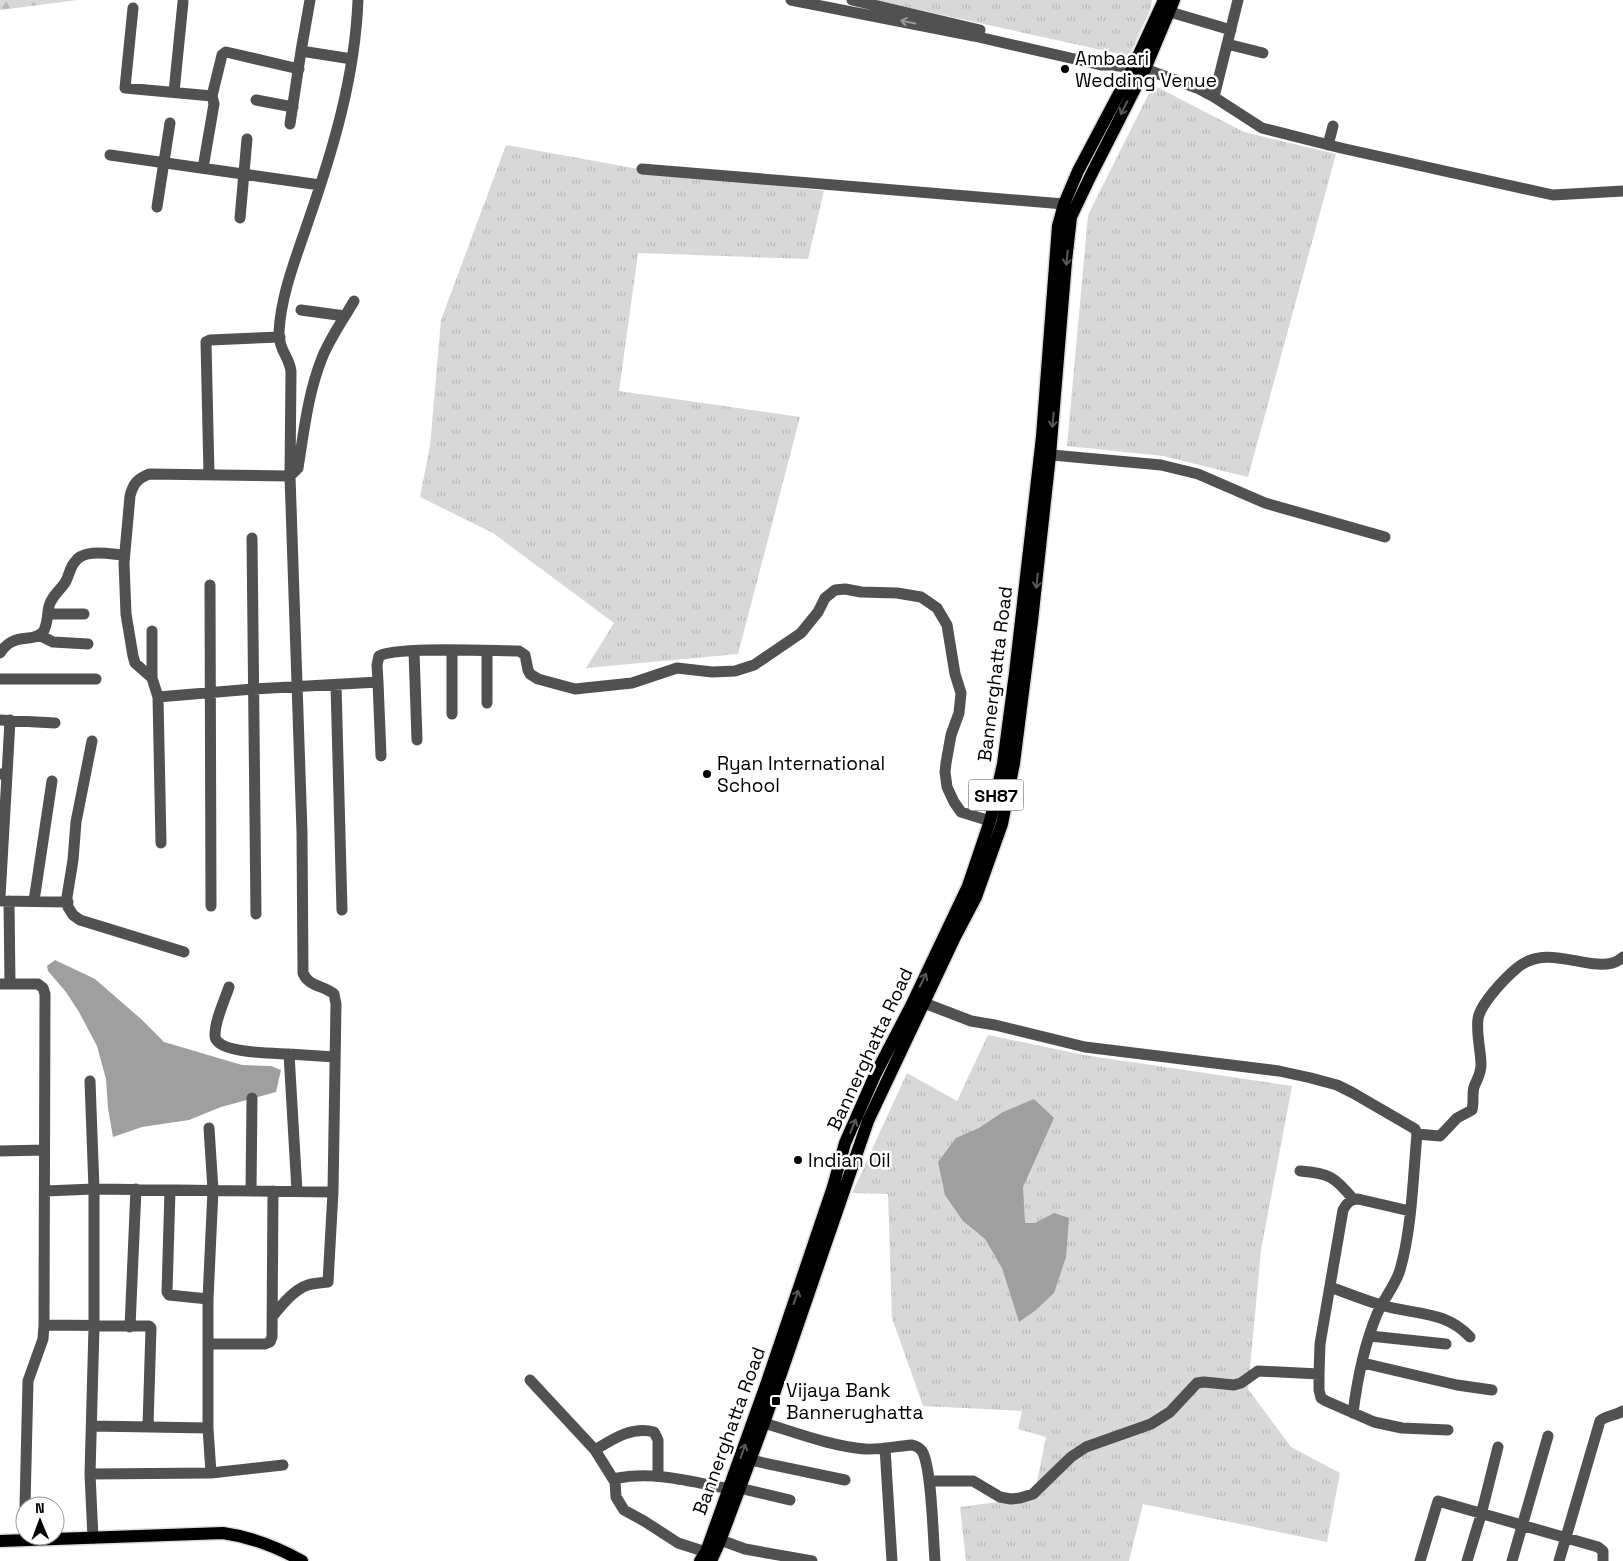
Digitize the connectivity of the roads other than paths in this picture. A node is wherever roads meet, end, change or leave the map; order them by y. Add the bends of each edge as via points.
1 (310, 0) edge
2 (358, 0) edge
3 (791, 0) edge
4 (852, 0) edge
5 (1164, 0) edge
6 (1238, 0) edge
7 (183, 2) dead end
8 (1172, 6) edge
9 (133, 8) dead end
10 (1231, 30) junction
11 (1227, 44) junction
12 (301, 51) junction
13 (1263, 53) dead end
14 (352, 59) junction
15 (1110, 65) junction
16 (1139, 68) junction
17 (299, 69) junction
18 (174, 92) junction
19 (212, 96) junction
20 (1214, 97) junction
21 (256, 100) dead end
22 (293, 107) junction
23 (170, 123) dead end
24 (290, 124) dead end
25 (1334, 126) dead end
26 (247, 139) dead end
27 (1328, 145) junction
28 (110, 155) dead end
29 (165, 163) junction
30 (203, 168) junction
31 (642, 168) dead end
32 (244, 174) junction
33 (320, 185) junction
34 (1623, 192) edge
35 (1064, 204) junction
36 (157, 207) dead end
37 (240, 218) dead end
38 (354, 301) dead end
39 (301, 310) dead end
40 (345, 316) junction
41 (280, 337) junction
42 (1045, 455) junction
43 (208, 475) junction
44 (290, 476) junction
45 (1385, 537) dead end
46 (252, 538) dead end
47 (124, 555) junction
48 (210, 585) dead end
49 (48, 614) junction
50 (84, 614) dead end
51 (152, 631) dead end
52 (39, 635) junction
53 (88, 644) dead end
54 (414, 651) junction
55 (452, 651) junction
56 (487, 652) junction
57 (0, 653) edge
58 (96, 678) dead end
59 (152, 678) junction
60 (0, 679) edge
61 (378, 682) junction
62 (336, 685) junction
63 (298, 688) junction
64 (253, 689) junction
65 (210, 692) junction
66 (158, 697) junction
67 (487, 703) dead end
68 (452, 714) dead end
69 (5, 720) edge
70 (55, 723) dead end
71 (417, 740) dead end
72 (92, 741) dead end
73 (381, 756) dead end
74 (4, 775) edge
75 (52, 782) dead end
76 (990, 821) junction
77 (161, 842) dead end
78 (3, 900) edge
79 (34, 901) junction
80 (68, 902) junction
81 (212, 906) dead end
82 (342, 910) dead end
83 (256, 914) dead end
84 (184, 952) dead end
85 (1623, 957) edge
86 (5, 984) edge
87 (229, 987) dead end
88 (924, 1003) junction
89 (289, 1054) junction
90 (335, 1057) junction
91 (90, 1081) dead end
92 (252, 1098) dead end
93 (209, 1128) dead end
94 (1417, 1134) junction
95 (44, 1150) junction
96 (0, 1151) edge
97 (1300, 1171) dead end
98 (94, 1189) junction
99 (136, 1189) junction
100 (44, 1190) junction
101 (170, 1190) junction
102 (212, 1190) junction
103 (251, 1190) junction
104 (273, 1191) junction
105 (297, 1191) junction
106 (333, 1192) junction
107 (1353, 1199) junction
108 (1410, 1211) junction
109 (812, 1267) junction
110 (1330, 1287) junction
111 (208, 1298) junction
112 (1381, 1305) junction
113 (272, 1317) junction
114 (44, 1324) junction
115 (94, 1327) junction
116 (130, 1327) junction
117 (1370, 1336) junction
118 (1470, 1336) dead end
119 (208, 1344) junction
120 (1446, 1344) dead end
121 (1362, 1363) junction
122 (1319, 1374) junction
123 (530, 1380) dead end
124 (1492, 1390) dead end
125 (1623, 1411) edge
126 (1353, 1413) junction
127 (764, 1423) junction
128 (92, 1426) junction
129 (148, 1426) junction
130 (208, 1428) junction
131 (1448, 1430) dead end
132 (1548, 1436) dead end
133 (1498, 1447) dead end
134 (885, 1448) junction
135 (596, 1450) junction
136 (750, 1460) junction
137 (283, 1465) dead end
138 (211, 1473) junction
139 (90, 1474) junction
140 (658, 1476) junction
141 (845, 1480) dead end
142 (929, 1481) junction
143 (615, 1482) junction
144 (734, 1488) junction
145 (25, 1496) edge
146 (790, 1500) dead end
147 (1481, 1515) junction
148 (1523, 1526) junction
149 (1566, 1537) junction
150 (65, 1538) edge
151 (93, 1538) junction
152 (15, 1539) edge
153 (716, 1539) junction
154 (0, 1541) edge
155 (705, 1558) edge
156 (302, 1561) edge
157 (812, 1561) edge
158 (892, 1561) edge
159 (935, 1561) edge
160 (1420, 1561) edge
161 (1467, 1561) edge
162 (1512, 1561) edge
163 (1559, 1561) edge
164 (1603, 1561) edge

1 - 12 street
2 - 14 street
15 -> 3 street via 1102,66 974,36
4 - 15 street via 1102,60
5 - 16 main road, Bannerghatta Road / SH87
6 - 10 street
7 - 18 street
8 - 10 street
8 - 16 main road, Bannerghatta Road / SH87
9 - 18 street via 126,88
10 - 11 street
11 - 13 street
11 - 20 street
12 - 14 street
12 - 17 street
14 - 33 street via 342,113
15 - 16 street
16 - 20 street
16 - 35 main road, Bannerghatta Road / SH87 via 1078,171
16 -> 42 main road, Bannerghatta Road / SH87 via 1071,217
17 - 19 street via 226,52 222,55
17 - 22 street
18 - 19 street
19 - 30 street via 214,104
20 - 27 street via 1262,128
21 - 22 street
22 - 24 street
23 - 29 street
25 - 27 street
26 - 32 street
27 - 34 street via 1553,195
28 - 29 street
29 - 30 street
29 - 36 street
30 - 32 street
31 - 35 street
32 - 33 street
32 - 37 street
33 - 41 street via 286,292
35 - 42 main road, Bannerghatta Road / SH87 via 1056,247
38 - 40 street
39 - 40 street
40 - 44 street via 322,358 314,382 298,468
41 - 43 street via 207,341
41 - 44 street via 281,350 291,371
42 - 45 street via 1178,468 1266,503
42 - 76 main road, Bannerghatta Road / SH87 via 1003,764
42 -> 88 main road, Bannerghatta Road / SH87 via 1032,621 1014,763 1002,824 976,897
43 - 44 street
43 - 47 street via 149,474 140,478 130,496
44 - 63 street
46 - 64 street
47 - 49 street via 86,554 77,558 66,582 52,599
47 - 59 street via 126,614 132,656 139,668
48 - 65 street
49 - 50 street
49 - 52 street via 45,630
51 - 59 street
52 - 53 street via 53,642
52 - 57 street via 11,642
54 - 55 street
54 - 61 street via 384,652 379,656
54 - 71 street
55 - 56 street
55 - 68 street
56 - 67 street
56 - 76 street via 522,652 530,674 575,689 632,683 677,668 735,672 754,664 801,633 834,590 897,593 921,598 937,608 947,625 961,693 946,763 947,787 961,812
58 - 60 street
59 - 66 street
61 - 62 street
61 - 73 street
62 - 63 street
62 - 82 street
63 - 64 street
63 - 90 street via 303,974 309,984 334,994
64 - 65 street
64 - 83 street
65 - 66 street
65 - 81 street
66 - 77 street
69 - 70 street
69 - 74 street
72 - 80 street via 76,822
74 - 78 street
75 - 79 street
109 -> 76 main road, Bannerghatta Road / SH87 via 846,1143 875,1075 968,886
78 - 79 street
78 - 86 street
79 - 80 street
80 - 84 street via 73,915 80,920
85 - 94 street via 1618,962 1606,964 1537,957 1517,968 1490,996 1478,1019 1481,1067 1472,1110 1457,1118 1440,1136
86 - 95 street via 38,984 44,988
87 - 89 street via 214,1037 216,1041 237,1050
88 - 94 street via 971,1021 1085,1047 1279,1071 1311,1078 1353,1093 1411,1126
88 - 109 main road, Bannerghatta Road / SH87 via 868,1121
89 - 90 street
89 - 105 street
90 - 106 street
91 - 98 street
92 - 103 street
93 - 102 street
94 - 108 street
95 - 96 street
95 - 100 street
97 - 107 street via 1336,1179
98 - 99 street
98 - 100 street
98 - 115 street
99 - 101 street
99 - 116 street
100 - 114 street
101 - 102 street
101 - 111 street via 167,1292 169,1295
102 - 103 street
102 - 111 street
103 - 104 street
104 - 105 street
104 - 113 street
105 - 106 street
106 - 113 street via 328,1282 307,1285 284,1302
107 - 108 street
107 - 110 street via 1343,1210
108 - 112 street via 1400,1271
109 - 127 main road, Bannerghatta Road / SH87
144 -> 109 main road, Bannerghatta Road / SH87
110 - 112 street
110 - 122 street via 1320,1344
111 - 119 street
112 - 117 street
112 - 118 street via 1440,1316
113 - 119 street via 270,1342
114 - 115 street
114 - 145 street via 43,1340 28,1381
115 - 116 street
115 - 128 street
116 - 129 street via 149,1326 152,1331
117 - 120 street
117 - 121 street
119 - 130 street
121 - 124 street
121 - 126 street
122 - 126 street via 1321,1398
122 - 142 street via 1258,1371 1234,1385 1197,1383 1170,1412 1151,1424 1086,1447 1033,1494 1020,1498 1000,1497 973,1481
123 - 135 street
125 - 149 street via 1605,1416 1600,1421
126 - 131 street via 1402,1428
127 - 134 street via 825,1442 867,1449
127 - 136 main road, Bannerghatta Road / SH87
128 - 129 street
128 - 139 street
129 - 130 street
130 - 138 street
132 - 148 street
133 - 147 street
134 - 142 street via 912,1444 919,1447
134 - 158 street
135 - 140 street via 617,1436 634,1431 654,1432 658,1440
135 - 143 street
136 - 141 street
136 - 144 main road, Bannerghatta Road / SH87
137 - 138 street
138 - 139 street
139 - 151 street
140 - 143 street via 634,1475 618,1478
140 - 144 street
142 - 159 street
143 - 155 street via 616,1497 624,1510
144 - 146 street
144 - 153 main road, Bannerghatta Road / SH87
147 - 148 street
147 - 160 street via 1438,1501
147 - 161 street
148 - 149 street
148 - 162 street
149 - 163 street
149 - 164 street via 1598,1547 1603,1551
150 - 151 main road
151 - 156 main road via 223,1534 258,1540
152 - 154 main road
153 - 155 main road, Bannerghatta Road / SH87
153 - 157 street via 745,1549

